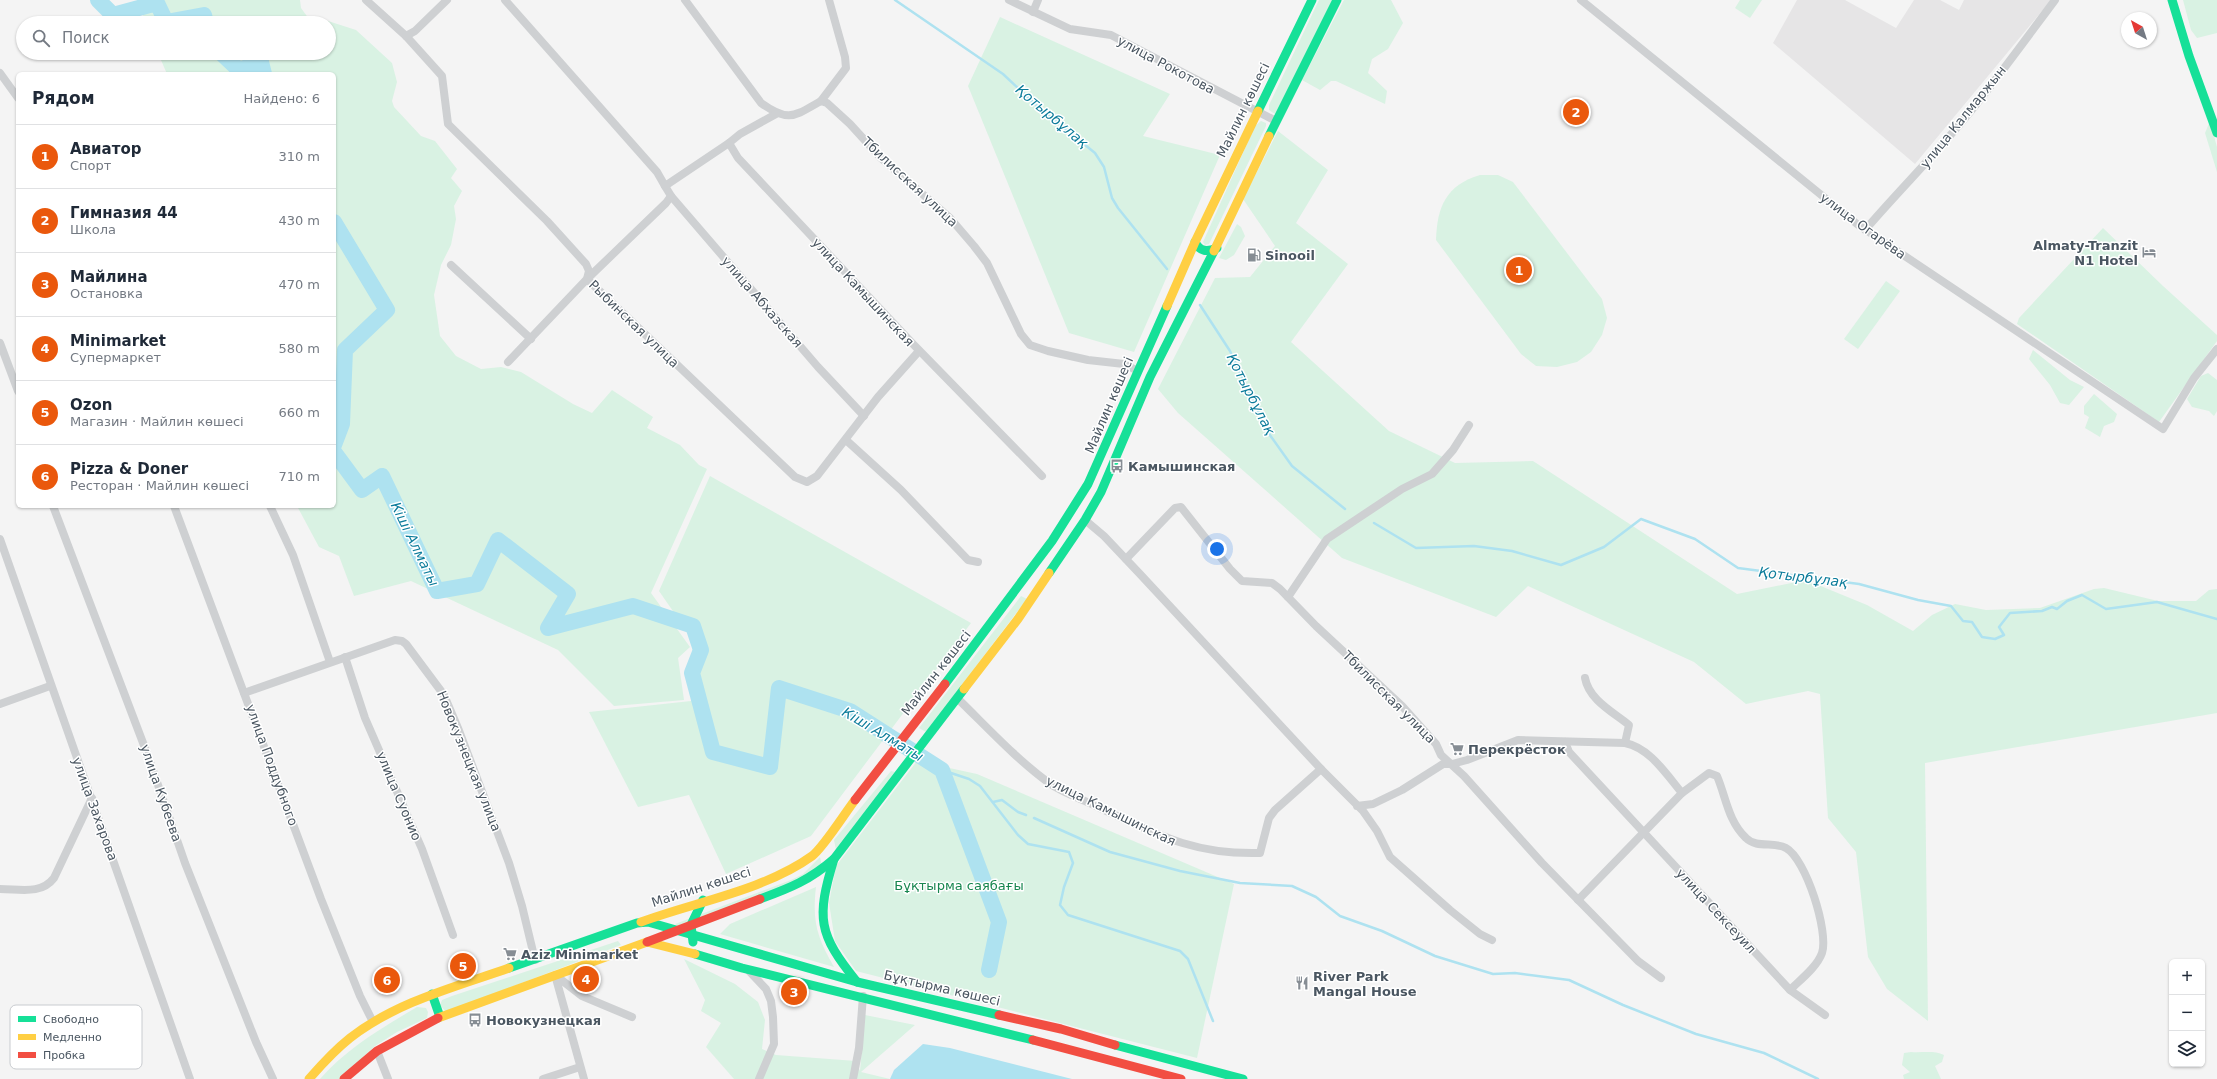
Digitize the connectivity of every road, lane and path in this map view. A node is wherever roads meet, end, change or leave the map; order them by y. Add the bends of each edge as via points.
1 (366, 0) edge
2 (447, 0) edge
3 (505, 0) edge
4 (685, 0) edge
5 (829, 0) edge
6 (1009, 0) edge
7 (1038, 0) edge
8 (1312, 0) edge
9 (1337, 0) edge
10 (1581, 0) edge
11 (2055, 0) edge
12 (2172, 0) edge
13 (1033, 12) junction
14 (406, 36) junction
15 (0, 73) edge
16 (16, 95) edge
17 (821, 101) junction
18 (1256, 112) junction
19 (776, 114) junction
20 (1276, 121) junction
21 (2217, 133) edge
22 (730, 143) junction
23 (665, 186) junction
24 (671, 196) junction
25 (1865, 230) junction
26 (1195, 242) junction
27 (1217, 248) junction
28 (450, 265) dead end
29 (587, 279) junction
30 (531, 339) junction
31 (0, 343) edge
32 (2217, 349) edge
33 (919, 351) junction
34 (508, 362) dead end
35 (1138, 371) junction
36 (16, 387) edge
37 (864, 416) junction
38 (1469, 425) dead end
39 (846, 440) junction
40 (1042, 476) dead end
41 (54, 508) edge
42 (175, 508) edge
43 (271, 508) edge
44 (1085, 520) junction
45 (0, 539) edge
46 (1126, 559) junction
47 (978, 562) dead end
48 (1288, 597) junction
49 (345, 657) junction
50 (330, 662) junction
51 (1585, 678) dead end
52 (50, 686) junction
53 (244, 692) junction
54 (957, 698) junction
55 (0, 704) edge
56 (1565, 742) junction
57 (1625, 743) junction
58 (1452, 764) junction
59 (1321, 769) junction
60 (1682, 793) junction
61 (92, 798) junction
62 (1357, 806) junction
63 (1642, 832) junction
64 (834, 859) junction
65 (0, 889) edge
66 (704, 900) junction
67 (1578, 900) junction
68 (637, 923) junction
69 (690, 930) junction
70 (676, 932) junction
71 (454, 935) dead end
72 (1492, 940) dead end
73 (647, 942) junction
74 (699, 954) junction
75 (535, 960) junction
76 (748, 970) junction
77 (555, 975) junction
78 (1660, 978) dead end
79 (857, 982) junction
80 (1790, 990) junction
81 (432, 994) junction
82 (863, 996) junction
83 (1825, 1015) dead end
84 (440, 1017) junction
85 (632, 1017) dead end
86 (373, 1022) junction
87 (377, 1051) junction
88 (580, 1066) junction
89 (190, 1079) edge
90 (273, 1079) edge
91 (309, 1079) edge
92 (344, 1079) edge
93 (388, 1079) edge
94 (543, 1079) edge
95 (584, 1079) edge
96 (760, 1079) edge
97 (853, 1079) edge
98 (1181, 1079) edge
99 (1242, 1079) edge

1 - 14 street, Рыбинская улица
2 - 14 street via 415,31
3 - 23 street, улица Абхазская via 656,172
4 - 19 street via 742,80 761,103
5 - 17 street via 846,68
6 - 13 street, улица Рокотова
7 - 13 street
8 - 18 main road, Майлин көшесі
9 - 20 main road, Майлин көшесі
10 - 25 street, улица Огарёва
11 - 25 street, улица Калмаржын via 1974,107
12 - 21 main road
13 - 18 street, улица Рокотова via 1070,30 1111,35
14 - 29 street, Рыбинская улица via 442,76 448,124 547,221 586,264 589,271
15 - 16 street
17 - 19 street via 797,115
17 - 35 street, Тбилисская улица via 827,103 881,158 950,218 974,246 986,263 1021,334 1030,345 1088,360 1124,364
18 - 20 street, улица Рокотова
18 - 26 main road, Майлин көшесі
19 - 22 street via 740,134
20 - 27 main road, Майлин көшесі
22 - 23 street
22 - 33 street, улица Камышинская via 747,168
23 - 24 street, улица Абхазская
24 - 29 street
24 - 37 street, улица Абхазская via 823,373
25 - 32 street, улица Огарёва via 2162,429 2187,388
26 - 27 main road via 1202,251
26 - 35 main road, Майлин көшесі
27 - 44 main road, Майлин көшесі via 1150,377 1101,492
28 - 30 street
29 - 30 street
29 - 39 street, Рыбинская улица via 795,478 807,482 817,476
30 - 34 street
31 - 36 street
33 - 37 street, Рыбинская улица
33 - 40 street, улица Камышинская
35 - 66 main road, Майлин көшесі via 1109,441 1078,502 1015,592 813,855 796,866 761,881
37 - 39 street, Рыбинская улица
38 - 48 street via 1453,450 1432,474 1402,489 1327,539
39 - 47 street via 901,490 968,560
41 - 90 street, улица Кубеева via 148,756 185,863
42 - 53 street, улица Поддубного
43 - 50 street via 293,555
44 - 46 street
44 - 54 main road, Майлин көшесі via 1018,619
45 - 52 street, улица Захарова
46 - 48 street, Тбилисская улица via 1175,508 1181,507 1242,581 1272,583
46 - 59 street
48 - 58 street, Тбилисская улица via 1402,706
49 - 50 street, Новокузнецкая улица
49 - 71 street, улица Суонио via 365,718 422,850
49 - 75 street, Новокузнецкая улица via 395,640 402,641 444,695 509,863
50 - 53 street, Новокузнецкая улица
51 - 57 street via 1587,688 1599,703 1629,724
52 - 55 street
52 - 61 street, улица Захарова
53 - 86 street, улица Поддубного via 324,906
54 - 59 street, улица Камышинская via 1013,754 1050,784 1181,844 1212,851 1234,854 1260,853 1270,818 1275,810
54 - 64 main road, Майлин көшесі
56 - 57 street
56 - 58 street via 1518,740
56 - 63 street, улица Сексеуил via 1569,752
57 - 60 street via 1636,745 1649,755
58 - 62 street via 1443,764 1402,790 1373,804
58 - 67 street, Тбилисская улица via 1506,826
59 - 62 street
60 - 63 street
60 - 80 street via 1709,772 1717,776 1732,821 1746,839 1755,844 1785,847 1802,865 1814,898 1823,945 1820,959
61 - 65 street via 54,878 47,886 39,889
61 - 89 street, улица Захарова
62 - 72 street via 1377,831 1390,857 1450,910 1480,934
63 - 67 street
63 - 80 street, улица Сексеуил
64 - 69 main road, Майлин көшесі via 816,875 798,884
64 - 79 main road via 822,903 824,930 838,959
66 - 68 main road, Майлин көшесі
66 - 69 main road via 694,914
67 - 78 street, Тбилисская улица via 1638,961
68 - 70 main road via 648,922
68 - 75 main road, Майлин көшесі
69 - 70 main road, Майлин көшесі
69 - 74 main road
69 - 79 main road, Бұқтырма көшесі
70 - 73 main road, Майлин көшесі
73 - 74 main road, Бұқтырма көшесі
73 - 77 main road, Майлин көшесі
74 - 76 main road, Бұқтырма көшесі
75 - 81 main road, Майлин көшесі
76 - 82 main road, Бұқтырма көшесі
76 - 96 street via 766,989 773,1017 774,1044
77 - 84 main road, Майлин көшесі
77 - 85 street via 582,996
77 - 88 street
79 - 99 main road, Бұқтырма көшесі via 1047,1026
80 - 83 street, улица Сексеуил
81 - 84 main road
81 - 86 main road, Майлин көшесі via 402,1006
82 - 97 street via 859,1048
82 - 98 main road, Бұқтырма көшесі
84 - 87 main road, Майлин көшесі
86 - 91 main road, Майлин көшесі via 333,1053
87 - 92 main road, Майлин көшесі
87 - 93 street
88 - 94 street
88 - 95 street

